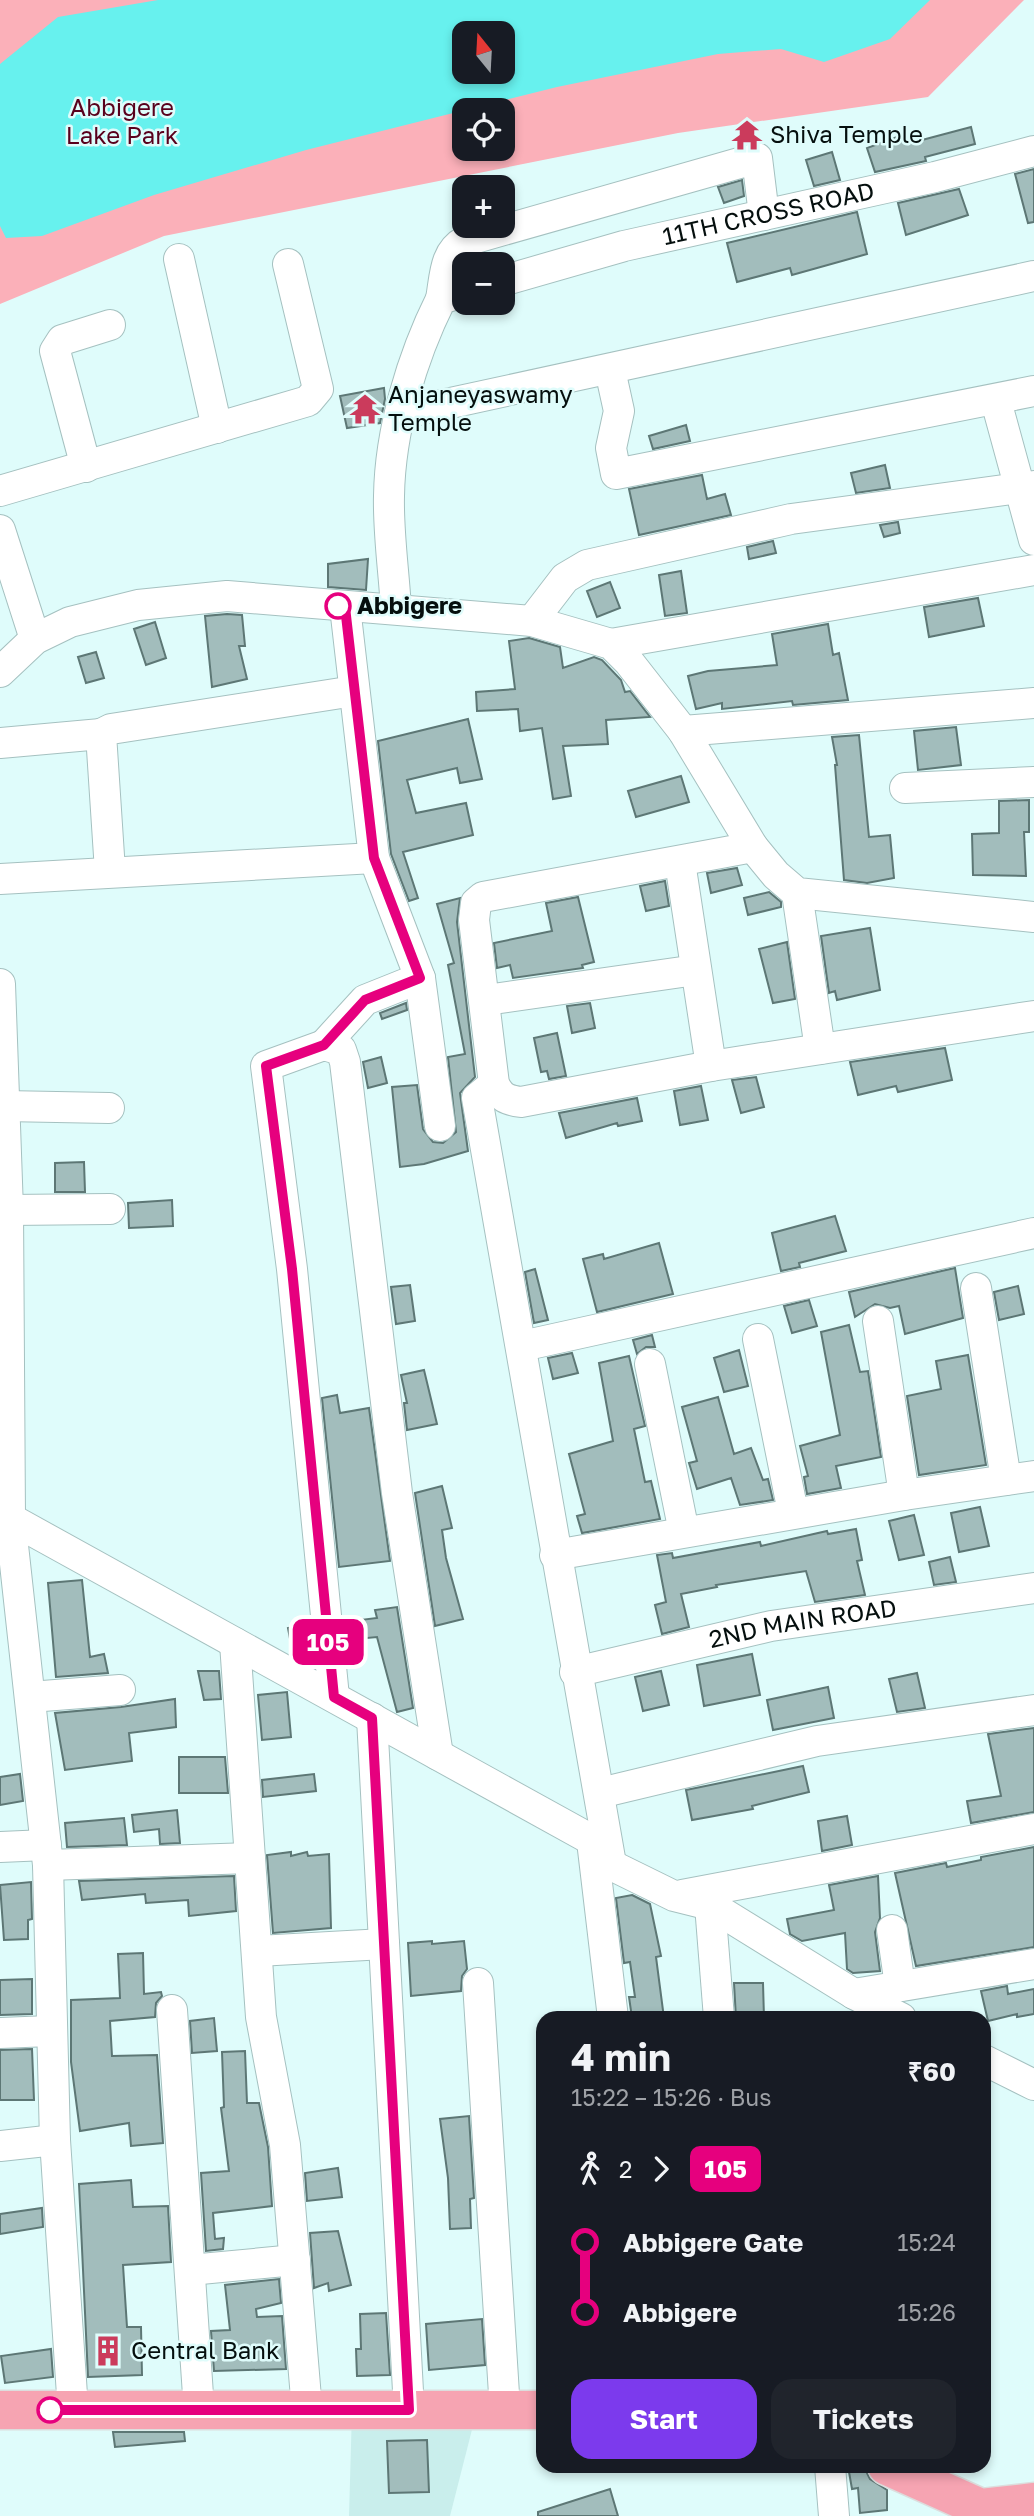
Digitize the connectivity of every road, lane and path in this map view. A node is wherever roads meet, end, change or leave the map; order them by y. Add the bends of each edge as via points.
1 (1034, 151) edge
2 (764, 215) junction
3 (179, 259) dead end
4 (288, 264) dead end
5 (1034, 276) edge
6 (515, 277) edge
7 (452, 295) edge
8 (110, 325) dead end
9 (610, 370) junction
10 (1034, 391) edge
11 (996, 401) junction
12 (400, 414) junction
13 (217, 428) junction
14 (86, 467) junction
15 (1028, 488) edge
16 (0, 491) edge
17 (0, 530) edge
18 (1034, 540) edge
19 (1034, 570) edge
20 (345, 607) junction
21 (396, 609) junction
22 (532, 621) junction
23 (35, 639) junction
24 (611, 644) junction
25 (0, 672) edge
26 (354, 691) junction
27 (1034, 702) edge
28 (683, 731) junction
29 (101, 734) junction
30 (0, 743) edge
31 (1034, 782) edge
32 (905, 788) dead end
33 (752, 847) junction
34 (374, 858) junction
35 (680, 862) junction
36 (110, 871) junction
37 (0, 879) edge
38 (797, 893) junction
39 (1034, 917) edge
40 (696, 970) junction
41 (420, 978) junction
42 (0, 984) edge
43 (486, 999) junction
44 (1034, 1016) edge
45 (324, 1045) junction
46 (820, 1049) junction
47 (711, 1066) junction
48 (494, 1084) junction
49 (4, 1106) junction
50 (109, 1108) dead end
51 (440, 1126) dead end
52 (110, 1209) dead end
53 (8, 1210) junction
54 (1034, 1233) edge
55 (976, 1288) dead end
56 (878, 1321) dead end
57 (758, 1339) dead end
58 (522, 1346) junction
59 (650, 1364) dead end
60 (1020, 1478) edge
61 (904, 1494) junction
62 (793, 1512) junction
63 (5, 1516) edge
64 (684, 1532) junction
65 (555, 1555) junction
66 (1034, 1588) edge
67 (235, 1643) junction
68 (575, 1672) junction
69 (120, 1690) dead end
70 (30, 1697) junction
71 (334, 1697) junction
72 (1034, 1710) edge
73 (372, 1718) junction
74 (438, 1755) junction
75 (600, 1793) junction
76 (1034, 1829) edge
77 (592, 1840) junction
78 (0, 1847) edge
79 (47, 1855) junction
80 (250, 1858) junction
81 (611, 1865) junction
82 (674, 1896) junction
83 (710, 1905) junction
84 (892, 1930) dead end
85 (384, 1944) junction
86 (258, 1951) junction
87 (1034, 1964) edge
88 (478, 1983) dead end
89 (901, 1986) junction
90 (854, 1994) junction
91 (172, 2010) dead end
92 (612, 2011) edge
93 (718, 2011) edge
94 (887, 2011) edge
95 (50, 2031) junction
96 (0, 2033) edge
97 (991, 2064) edge
98 (1034, 2085) edge
99 (55, 2140) junction
100 (0, 2146) edge
101 (295, 2260) junction
102 (190, 2270) junction
103 (0, 2410) edge
104 (73, 2410) junction
105 (199, 2410) junction
106 (307, 2410) junction
107 (409, 2410) junction
108 (505, 2410) junction
109 (536, 2410) edge
110 (831, 2473) edge
111 (898, 2473) edge
112 (1034, 2502) edge
113 (948, 2504) edge
114 (834, 2516) edge

1 - 2 street, 11TH CROSS ROAD
2 - 6 street, 11TH CROSS ROAD via 624,246
2 - 7 street via 757,158 465,241 454,246 449,256
3 - 13 street
4 - 13 street via 316,396
5 - 9 street
7 - 12 street via 419,343
8 - 14 street via 62,340 55,351
9 - 11 street via 619,411 611,447 616,474
9 - 12 street
10 - 11 street
11 - 15 street
12 - 21 street via 389,495
13 - 14 street
14 - 16 street
15 - 18 street
15 - 22 street via 791,519 587,565 565,578
17 - 23 street
19 - 24 street
20 - 21 street
20 - 23 street via 227,596 138,605 70,622
20 - 26 street
21 - 22 street
22 - 24 street
23 - 25 street
24 - 28 street
26 - 29 street
26 - 34 street
27 - 28 street
28 - 33 street
29 - 30 street
29 - 36 street
31 - 32 street
33 - 35 street
33 - 38 street
34 - 36 street
34 - 41 street
35 - 40 street
35 - 43 street via 483,897 476,904 474,920
36 - 37 street
38 - 39 street
38 - 46 street
40 - 43 street
40 - 47 street
41 - 45 street via 365,1000
41 - 51 street
42 - 49 street
43 - 48 street
44 - 46 street
45 - 71 street via 266,1066 292,1269
45 - 74 street via 341,1051 345,1062 397,1493
46 - 47 street
47 - 48 street via 521,1102 506,1100
48 - 58 street via 477,1098
49 - 50 street
49 - 53 street
52 - 53 street
53 - 63 street
54 - 58 street
55 - 60 street
56 - 61 street
57 - 62 street
58 - 65 street
59 - 64 street
60 - 61 street
61 - 62 street
62 - 64 street
63 - 67 street
63 - 70 street
64 - 65 street
65 - 68 street
66 - 68 street, 2ND MAIN ROAD via 771,1626
67 - 71 street
67 - 80 street
68 - 75 street
69 - 70 street
70 - 79 street
71 - 73 street
72 - 75 street via 817,1741
73 - 74 street
73 - 85 street
74 - 77 street
75 - 81 street
76 - 82 street
77 - 81 street
77 - 92 street
78 - 79 street
79 - 80 street
79 - 95 street
80 - 86 street
81 - 82 street
82 - 83 street
83 - 90 street
83 - 93 street
84 - 89 street
85 - 86 street
85 - 107 street
86 - 101 street via 261,2017 285,2145
87 - 89 street
88 - 108 street
89 - 90 street
90 - 94 street
91 - 102 street
95 - 96 street
95 - 99 street
97 - 98 street
99 - 100 street
99 - 104 street
101 - 102 street
101 - 106 street
102 - 105 street
103 - 104 main road
104 - 105 main road
105 - 106 main road
106 - 107 main road
107 - 108 main road
108 - 109 main road
110 - 114 street
111 - 113 main road
112 - 113 main road via 981,2508

